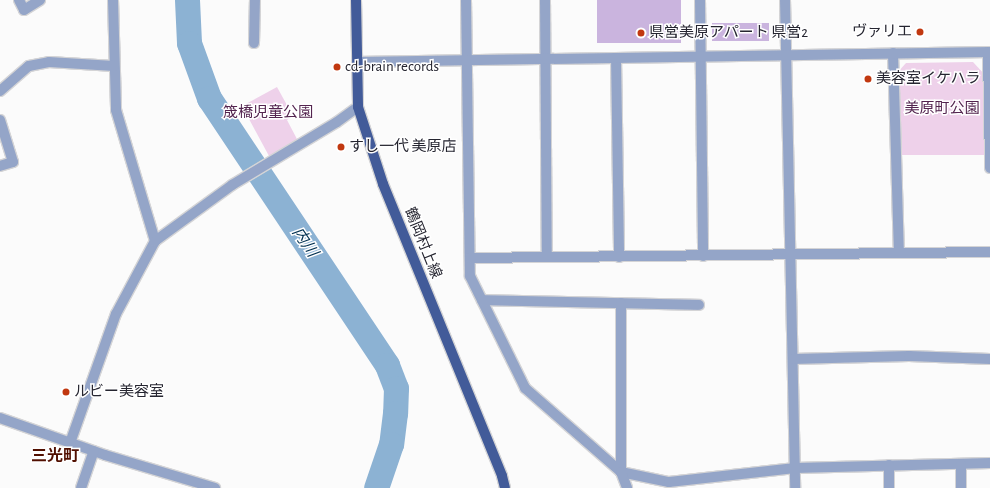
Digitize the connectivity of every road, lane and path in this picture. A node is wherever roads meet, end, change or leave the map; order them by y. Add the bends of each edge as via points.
1 (19, 0) edge
2 (40, 0) edge
3 (112, 0) edge
4 (255, 0) edge
5 (356, 0) edge
6 (466, 0) edge
7 (545, 0) edge
8 (700, 0) edge
9 (785, 0) edge
10 (254, 44) dead end
11 (989, 52) edge
12 (893, 53) junction
13 (786, 54) junction
14 (700, 56) junction
15 (616, 58) junction
16 (545, 59) junction
17 (468, 61) junction
18 (357, 62) junction
19 (114, 66) junction
20 (0, 91) edge
21 (358, 107) junction
22 (0, 120) edge
23 (0, 166) edge
24 (990, 168) edge
25 (155, 241) junction
26 (990, 252) edge
27 (899, 253) junction
28 (791, 255) junction
29 (703, 256) junction
30 (547, 257) junction
31 (619, 257) junction
32 (470, 258) junction
33 (482, 300) junction
34 (621, 303) junction
35 (699, 305) dead end
36 (793, 359) junction
37 (990, 359) edge
38 (0, 418) edge
39 (70, 443) junction
40 (94, 451) junction
41 (990, 463) edge
42 (961, 464) junction
43 (889, 466) junction
44 (795, 468) junction
45 (621, 472) junction
46 (81, 488) edge
47 (214, 488) edge
48 (505, 488) edge
49 (627, 488) edge
50 (795, 488) edge
51 (889, 488) edge
52 (960, 488) edge

1 - 2 street via 24,10
3 - 19 street
4 - 10 street
5 - 18 main road, 鶴岡村上線
6 - 17 street
7 - 16 street
8 - 14 street
9 - 13 street
11 - 12 street
11 - 24 street
12 - 13 street
12 - 27 street
13 - 14 street
13 - 28 street
14 - 15 street
14 - 29 street
15 - 16 street
15 - 31 street
16 - 17 street
16 - 30 street
17 - 18 street
17 - 32 street
18 - 21 main road, 鶴岡村上線
19 - 20 street via 49,62 29,66
19 - 25 street via 116,110
21 - 25 street via 232,185
21 - 48 main road, 鶴岡村上線 via 383,184 500,468
22 - 23 street via 13,162
25 - 39 street via 116,314
26 - 27 street
27 - 28 street
28 - 29 street
28 - 36 street
29 - 31 street
30 - 31 street
30 - 32 street
32 - 33 street via 470,276
33 - 34 street
33 - 45 street via 525,388
34 - 35 street
34 - 45 street
36 - 37 street via 909,356
36 - 44 street
38 - 39 street
39 - 40 street
40 - 46 street
40 - 47 street
41 - 42 street
42 - 43 street
42 - 52 street
43 - 44 street
43 - 51 street
44 - 45 street via 669,482
44 - 50 street
45 - 49 street

